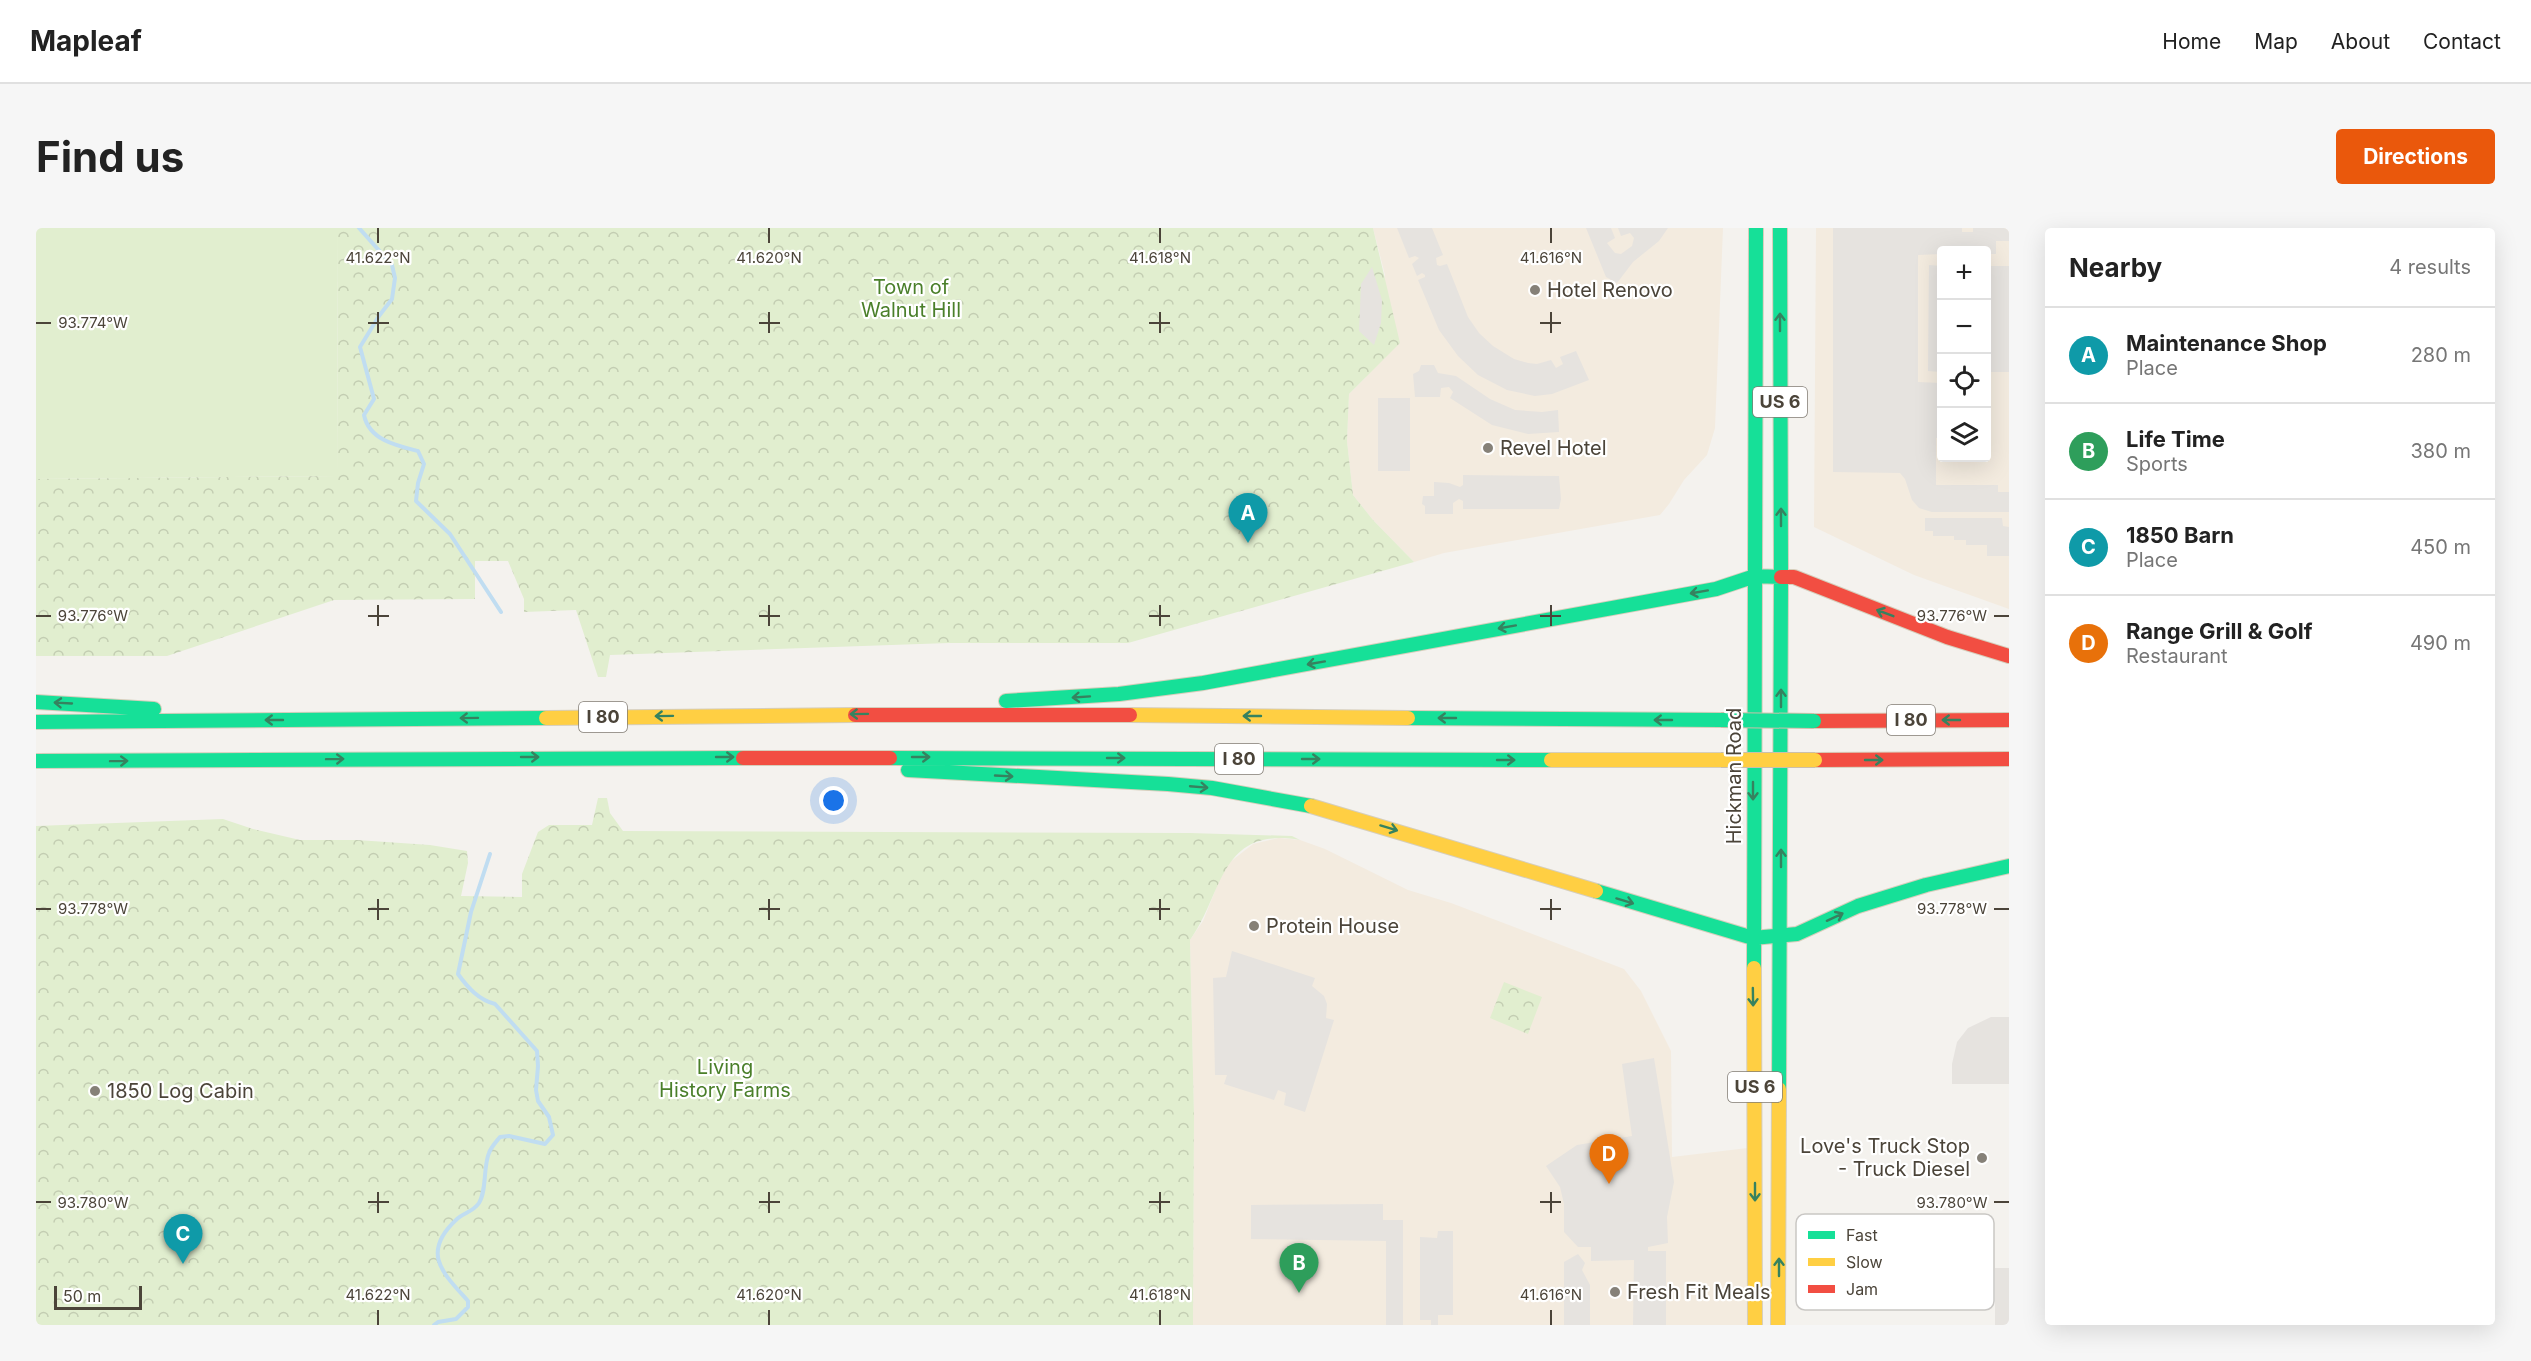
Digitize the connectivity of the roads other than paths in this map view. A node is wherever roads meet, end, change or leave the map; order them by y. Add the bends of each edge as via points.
1 (1756, 228) edge
2 (1780, 228) edge
3 (1755, 576) junction
4 (1781, 576) junction
5 (2009, 656) edge
6 (36, 702) edge
7 (959, 714) junction
8 (247, 720) junction
9 (2009, 720) edge
10 (36, 722) edge
11 (758, 757) junction
12 (2009, 759) edge
13 (36, 762) edge
14 (2009, 866) edge
15 (1780, 937) junction
16 (1753, 938) junction
17 (1755, 1325) edge
18 (1778, 1325) edge

1 - 3 main road, Hickman Road / US 6
4 -> 2 main road, US 6
3 - 4 main road
3 -> 7 main road via 1716,589 1203,683 1119,694 1006,701
3 -> 16 main road, Hickman Road / US 6
5 -> 4 main road via 1947,637 1794,577
15 -> 4 main road, US 6
8 -> 6 main road via 121,705
7 -> 8 main road, I 80
9 -> 7 main road, I 80, bridge
8 - 10 main road, I 80
11 -> 12 main road, I 80, bridge
13 -> 11 main road, I 80
11 -> 16 main road via 944,773 1168,784 1297,802
15 -> 14 main road via 1797,934 1858,906
15 - 16 main road
18 -> 15 main road, US 6
16 -> 17 main road, Hickman Road / US 6

